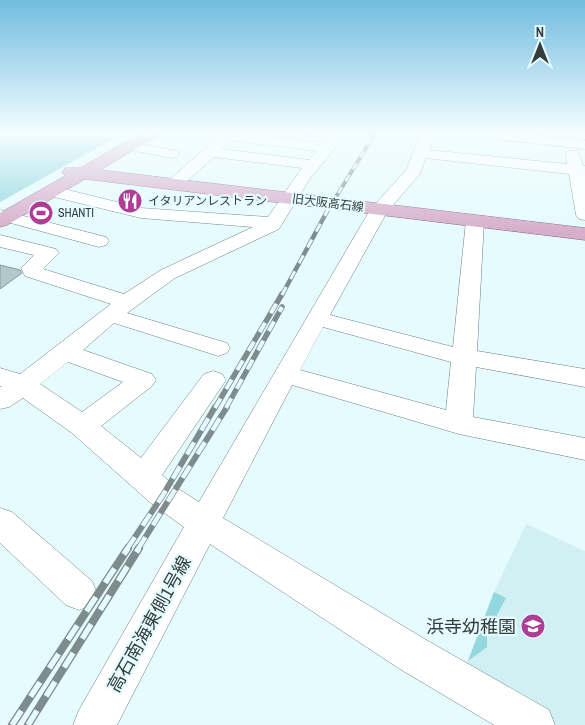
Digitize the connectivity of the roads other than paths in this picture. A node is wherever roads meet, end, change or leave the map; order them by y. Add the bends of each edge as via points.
1 (88, 166) edge
2 (91, 166) edge
3 (194, 166) edge
4 (311, 166) edge
5 (415, 166) edge
6 (535, 166) edge
7 (581, 171) edge
8 (77, 173) junction
9 (174, 184) junction
10 (52, 191) junction
11 (289, 199) junction
12 (379, 210) junction
13 (585, 215) edge
14 (2, 216) edge
15 (475, 221) junction
16 (274, 222) junction
17 (585, 234) edge
18 (0, 241) edge
19 (99, 241) dead end
20 (119, 308) junction
21 (318, 319) junction
22 (218, 348) dead end
23 (65, 352) junction
24 (463, 357) junction
25 (285, 374) junction
26 (585, 378) edge
27 (12, 380) edge
28 (213, 380) dead end
29 (0, 400) edge
30 (459, 424) junction
31 (82, 426) junction
32 (585, 449) edge
33 (144, 477) junction
34 (0, 522) edge
35 (204, 524) junction
36 (79, 593) dead end
37 (94, 725) edge
38 (534, 725) edge

1 - 8 main road
2 - 8 main road
3 - 9 street
4 - 11 street
5 - 12 street, 高石南海東側1号線
6 - 7 street
7 - 13 street
8 - 9 main road, 旧大阪高石線
8 - 10 main road
8 - 14 main road
9 - 11 main road, 旧大阪高石線
10 - 14 main road
10 - 16 street via 141,213
11 - 12 main road, 旧大阪高石線
11 - 16 street
12 - 15 main road, 旧大阪高石線
12 - 21 street, 高石南海東側1号線
14 - 19 street
15 - 17 main road, 旧大阪高石線
15 - 24 street
16 - 20 street via 168,274
18 - 20 street via 49,253 32,268 32,272 69,284
20 - 22 street
20 - 23 street
21 - 24 street
21 - 25 street, 高石南海東側1号線
23 - 27 street
23 - 31 street via 143,380
24 - 26 street
24 - 30 street
25 - 30 street
25 - 35 street, 高石南海東側1号線
27 - 29 street
27 - 31 street
28 - 33 street
30 - 32 street
31 - 33 street
33 - 35 street
34 - 36 street
35 - 37 street, 高石南海東側1号線
35 - 38 street via 414,655

